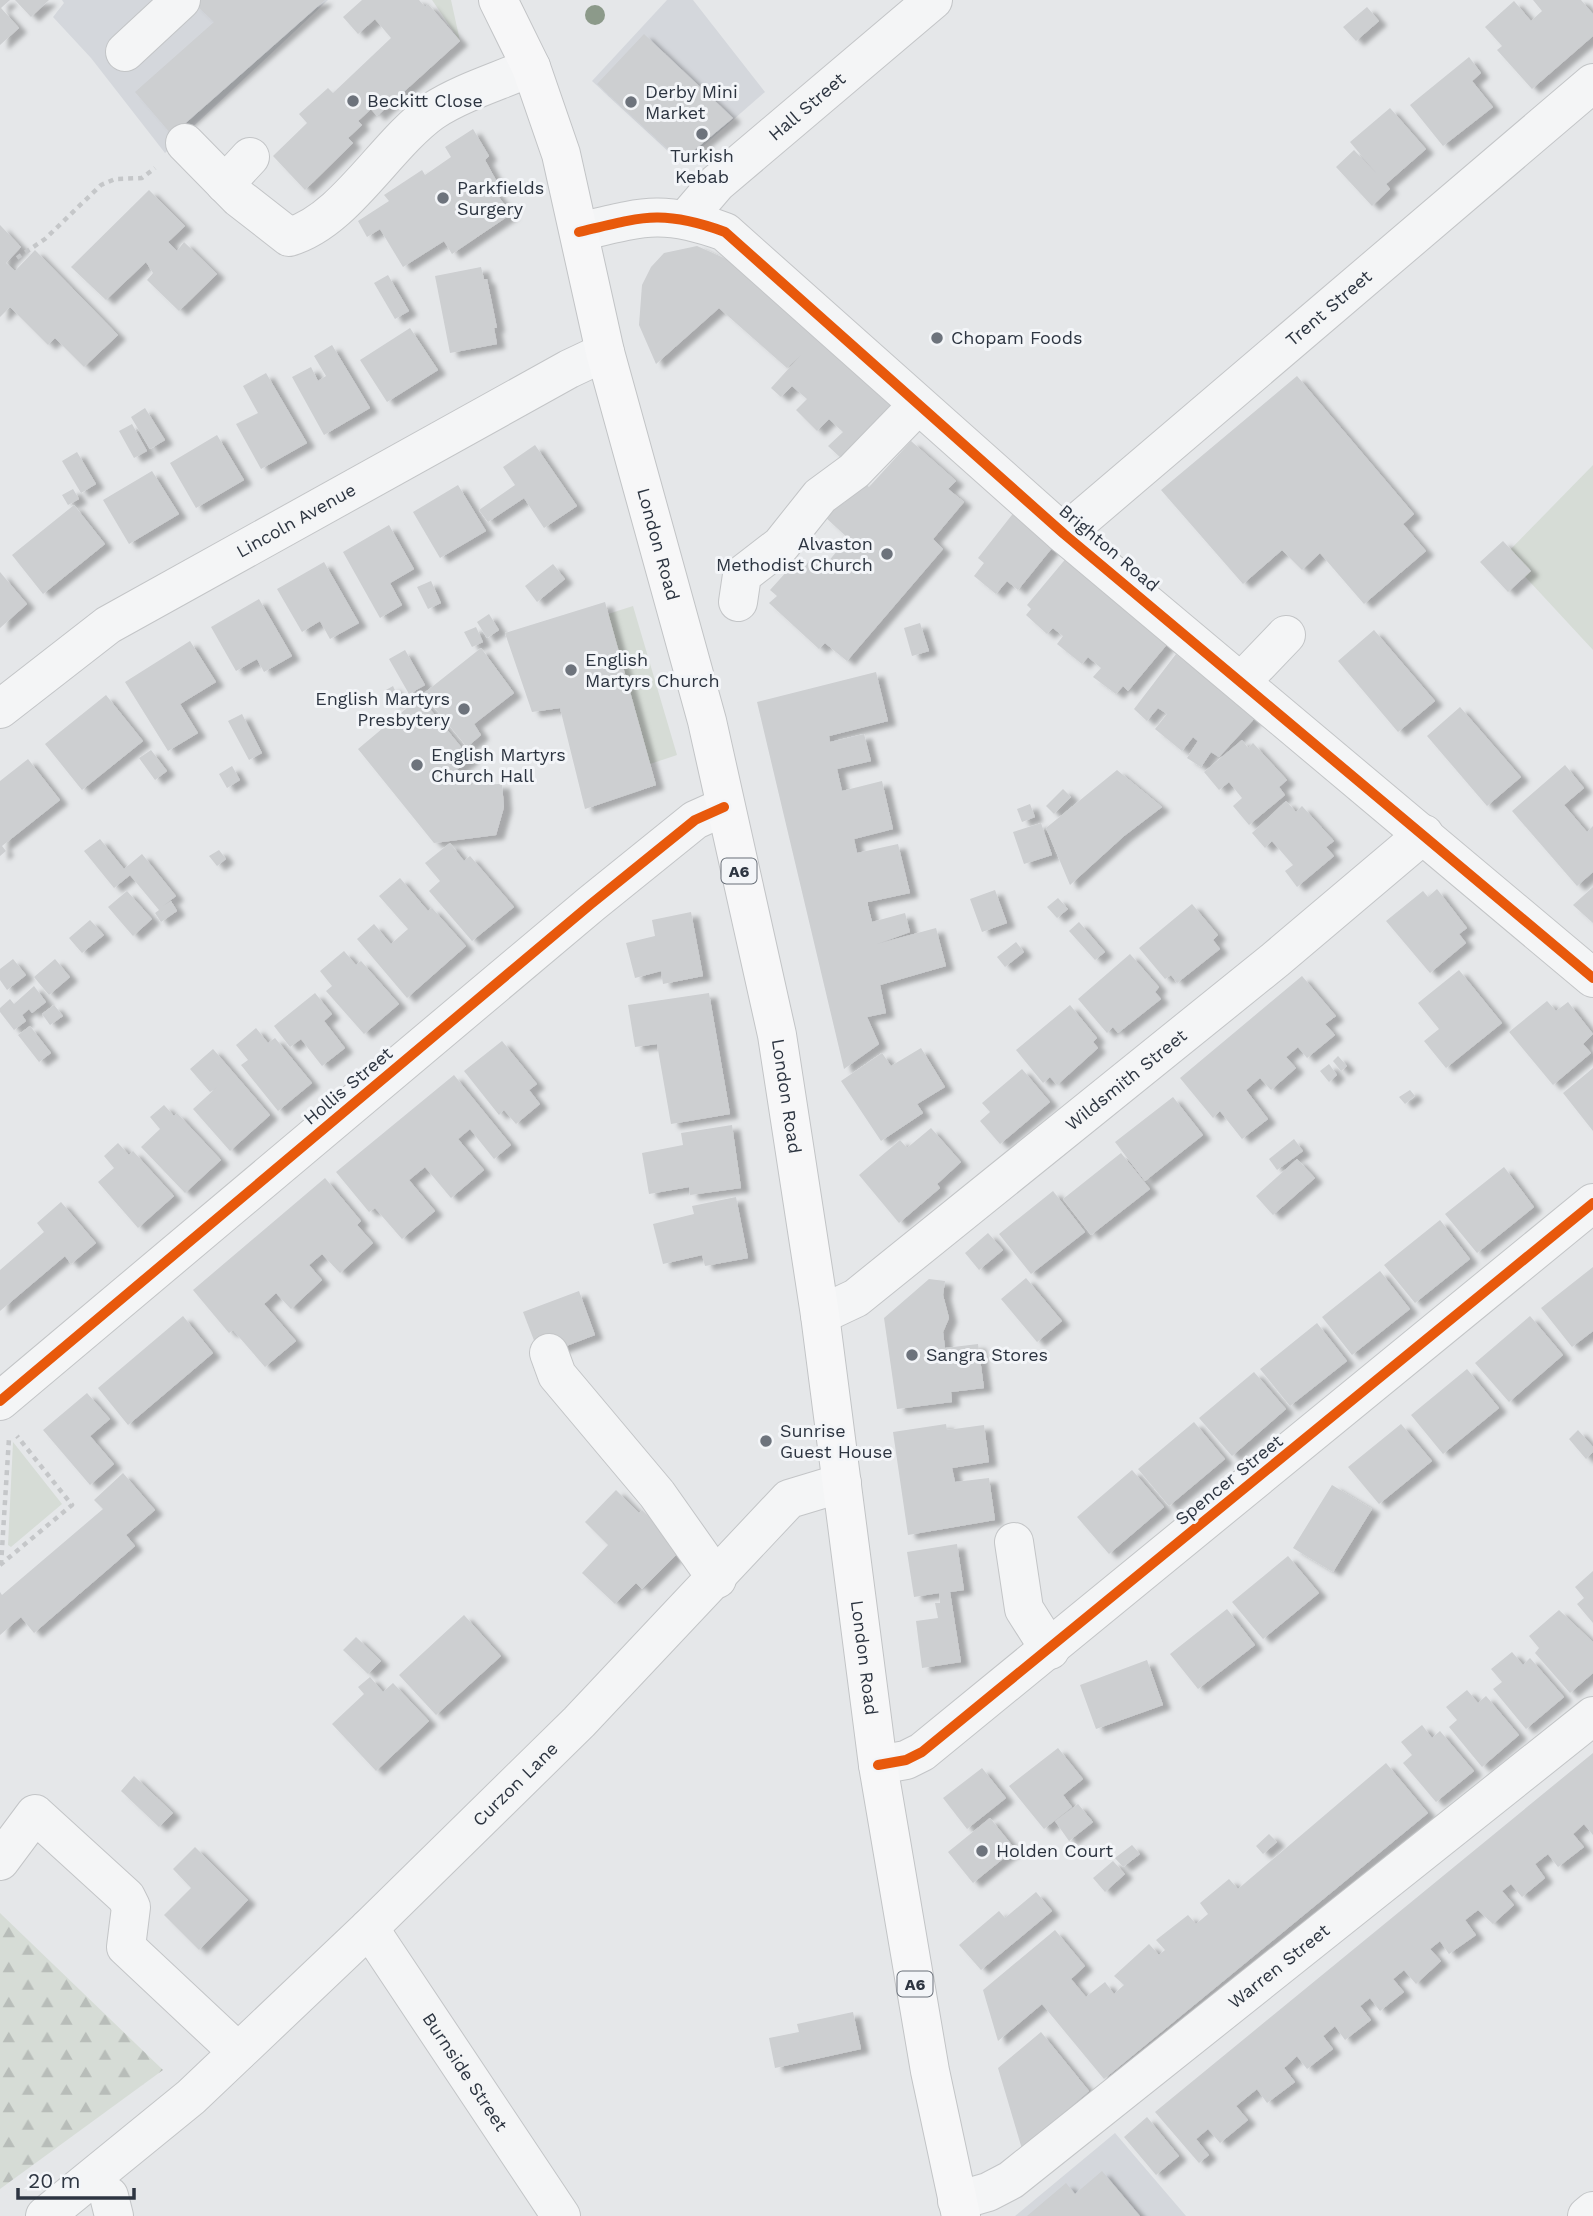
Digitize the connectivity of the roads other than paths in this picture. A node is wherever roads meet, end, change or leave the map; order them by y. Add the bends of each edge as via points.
1 (181, 0) edge
2 (498, 0) edge
3 (933, 0) edge
4 (125, 52) dead end
5 (531, 67) junction
6 (1593, 83) edge
7 (185, 143) road end
8 (687, 218) junction
9 (579, 232) junction
10 (605, 352) junction
11 (918, 405) junction
12 (1064, 534) junction
13 (738, 602) dead end
14 (1286, 635) dead end
15 (1242, 681) junction
16 (0, 709) edge
17 (724, 807) junction
18 (1424, 834) junction
19 (1593, 978) edge
20 (1593, 1203) edge
21 (820, 1315) junction
22 (549, 1353) dead end
23 (0, 1401) edge
24 (842, 1483) junction
25 (1014, 1542) dead end
26 (717, 1579) junction
27 (1050, 1650) junction
28 (1593, 1716) edge
29 (878, 1765) junction
30 (0, 1861) edge
31 (369, 1927) junction
32 (239, 2052) junction
33 (959, 2209) edge
34 (1593, 2211) edge
35 (45, 2216) edge
36 (561, 2216) edge
37 (1587, 2216) edge

1 - 4 street
2 - 5 main road, London Road / A6
3 - 8 street, Hall Street via 717,183
5 - 7 street via 433,112 370,170 337,209 306,232 289,237 237,170
5 - 9 main road, London Road / A6 via 561,154
6 - 12 street, Trent Street
8 - 9 street, Brighton Road via 645,216
8 - 11 street, Brighton Road via 725,232
9 - 10 main road, London Road / A6
10 - 16 street, Lincoln Avenue via 108,625
10 - 17 main road, London Road / A6 via 707,721
11 - 12 street, Brighton Road
11 - 13 street via 854,471 820,496 781,545 742,575
12 - 15 street, Brighton Road
14 - 15 street
15 - 18 street, Brighton Road
17 - 21 main road, London Road / A6 via 777,1035
17 - 23 street, Hollis Street via 695,820 631,871
18 - 19 street, Brighton Road
18 - 21 street, Wildsmith Street via 856,1298
20 - 27 street, Spencer Street
21 - 24 main road, London Road / A6
22 - 26 street via 557,1375 656,1494
24 - 26 street, Curzon Lane via 789,1499
24 - 29 main road, London Road / A6
25 - 27 street via 1024,1609
26 - 31 street, Curzon Lane via 579,1722
27 - 29 street, Spencer Street via 922,1752
28 - 33 street, Warren Street via 1011,2180
29 - 33 main road, London Road / A6 via 930,2070
30 - 32 street via 35,1814 126,1897 131,1917 127,1948
31 - 32 street, Curzon Lane
31 - 36 street, Burnside Street
32 - 35 street, Curzon Lane
34 - 37 street

